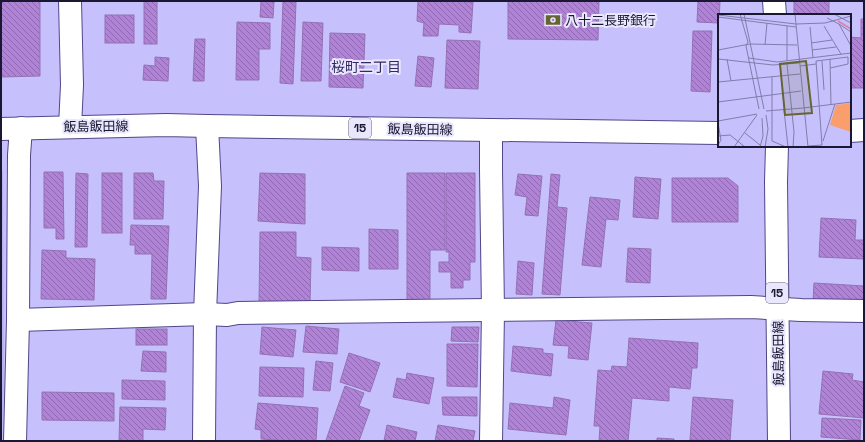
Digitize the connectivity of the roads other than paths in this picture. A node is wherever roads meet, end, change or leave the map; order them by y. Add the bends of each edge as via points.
1 (70, 1) edge
2 (774, 1) edge
3 (775, 14) edge
4 (207, 126) junction
5 (70, 127) junction
6 (11, 128) edge
7 (492, 130) junction
8 (864, 130) edge
9 (851, 131) edge
10 (718, 133) edge
11 (777, 147) edge
12 (778, 308) junction
13 (493, 311) junction
14 (864, 311) edge
15 (205, 314) junction
16 (18, 320) junction
17 (15, 441) edge
18 (204, 441) edge
19 (491, 441) edge
20 (779, 441) edge

1 - 5 street
2 - 3 street
4 - 5 street, 飯島飯田線 / 15
4 - 7 street, 飯島飯田線 / 15
4 - 15 street via 210,186
5 - 6 street, 飯島飯田線 / 15
6 - 16 street via 19,162
7 - 10 street, 飯島飯田線 / 15
7 - 13 street
8 - 9 street
11 - 12 street, 飯島飯田線 / 15
12 - 13 street
12 - 14 street
12 - 20 street, 飯島飯田線 / 15
13 - 15 street
13 - 19 street
15 - 16 street
15 - 18 street
16 - 17 street

